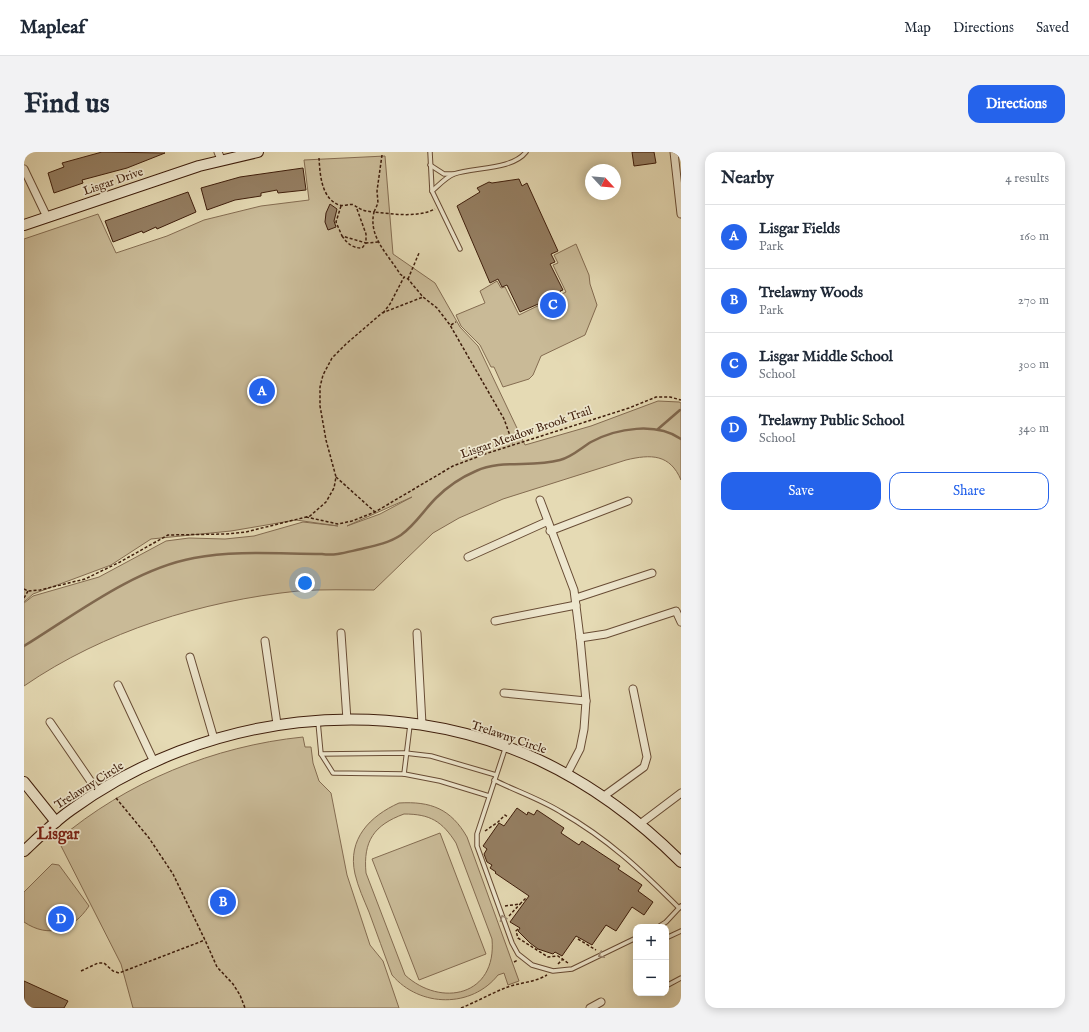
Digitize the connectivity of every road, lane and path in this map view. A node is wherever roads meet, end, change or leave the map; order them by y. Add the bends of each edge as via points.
1 (258, 152) edge
2 (430, 152) edge
3 (526, 152) edge
4 (674, 152) edge
5 (382, 155) dead end
6 (219, 156) edge
7 (319, 158) dead end
8 (430, 166) junction
9 (24, 169) edge
10 (453, 174) junction
11 (432, 191) junction
12 (341, 206) junction
13 (439, 207) junction
14 (357, 209) junction
15 (374, 212) junction
16 (681, 214) edge
17 (47, 218) junction
18 (24, 225) edge
19 (342, 236) junction
20 (378, 242) junction
21 (366, 243) junction
22 (460, 249) dead end
23 (419, 253) dead end
24 (404, 277) junction
25 (408, 279) junction
26 (423, 297) junction
27 (382, 313) junction
28 (456, 322) dead end
29 (450, 325) junction
30 (681, 400) edge
31 (513, 444) junction
32 (336, 477) junction
33 (540, 500) dead end
34 (628, 501) dead end
35 (375, 512) junction
36 (306, 517) junction
37 (546, 522) junction
38 (550, 531) junction
39 (468, 557) dead end
40 (652, 573) dead end
41 (24, 589) edge
42 (28, 591) junction
43 (24, 598) edge
44 (576, 601) junction
45 (495, 621) dead end
46 (681, 622) edge
47 (341, 633) dead end
48 (417, 633) dead end
49 (580, 638) junction
50 (265, 641) dead end
51 (190, 657) dead end
52 (118, 685) dead end
53 (633, 689) dead end
54 (504, 693) dead end
55 (586, 701) junction
56 (347, 720) junction
57 (317, 721) junction
58 (50, 722) dead end
59 (410, 722) junction
60 (277, 724) junction
61 (422, 724) junction
62 (214, 739) junction
63 (506, 747) junction
64 (405, 753) junction
65 (321, 754) junction
66 (154, 762) junction
67 (404, 774) junction
68 (567, 774) junction
69 (496, 775) junction
70 (494, 780) junction
71 (24, 782) edge
72 (98, 792) junction
73 (681, 794) edge
74 (489, 796) junction
75 (604, 796) junction
76 (116, 798) dead end
77 (508, 817) dead end
78 (56, 822) junction
79 (640, 824) junction
80 (477, 838) junction
81 (24, 851) edge
82 (681, 862) edge
83 (526, 898) dead end
84 (520, 904) junction
85 (498, 906) junction
86 (680, 907) edge
87 (504, 922) junction
88 (663, 924) edge
89 (518, 929) dead end
90 (681, 930) edge
91 (669, 936) edge
92 (578, 939) dead end
93 (205, 940) junction
94 (633, 940) edge
95 (602, 955) junction
96 (574, 968) junction
97 (81, 971) dead end
98 (552, 971) junction
99 (681, 978) edge
100 (669, 984) edge
101 (601, 1002) dead end
102 (245, 1008) edge
103 (461, 1008) edge
104 (590, 1008) edge

1 - 6 street, Lisgar Drive
2 - 8 lane
3 - 10 lane via 522,157 504,164
4 - 16 street
5 - 15 path via 378,203
6 - 17 street, Lisgar Drive
7 - 12 path via 323,186 333,202
8 - 10 lane via 444,174
8 - 11 lane
9 - 17 street
10 - 11 lane
11 - 13 lane
12 - 14 path via 353,204
12 - 19 path via 336,222
13 - 15 path via 428,212 398,215
13 - 22 lane
14 - 15 path
14 - 21 path via 366,234
15 - 20 path via 373,232
17 - 18 street, Lisgar Drive
19 - 21 path
19 - 21 path via 349,245 357,248 362,248
20 - 21 path
20 - 24 path
23 - 25 path
24 - 25 path
24 - 27 path via 390,304
25 - 26 path
26 - 27 path
26 - 29 path via 437,308
27 - 32 path via 337,354 323,375 320,406
28 - 29 path
29 - 31 path via 504,419
30 - 31 path, Lisgar Meadow Brook Trail via 656,397 629,408
31 - 35 path, Lisgar Meadow Brook Trail via 453,466
32 - 35 path
32 - 36 path via 334,488 326,502
33 - 37 street
34 - 38 street
35 - 36 path, Lisgar Meadow Brook Trail via 338,524
36 - 42 path, Lisgar Meadow Brook Trail via 246,532 168,535 85,579
37 - 38 street
37 - 39 street
38 - 44 street
40 - 44 street
41 - 42 path
42 - 43 path
44 - 45 street
44 - 49 street
46 - 49 street via 676,611 606,634
47 - 56 street
48 - 61 street
49 - 55 street
50 - 60 street
51 - 62 street
52 - 66 street
53 - 75 street via 647,757 646,763
54 - 55 street
55 - 68 street via 582,744
56 - 57 street, Trelawny Circle
56 - 59 street, Trelawny Circle
57 - 60 street, Trelawny Circle
57 - 65 lane
58 - 72 street
59 - 61 street, Trelawny Circle
59 - 64 lane
60 - 62 street, Trelawny Circle
61 - 63 street, Trelawny Circle
62 - 66 street, Trelawny Circle
63 - 68 street, Trelawny Circle
63 - 69 lane
64 - 65 lane
64 - 67 lane
64 - 69 lane via 431,756
65 - 67 lane via 333,773
66 - 72 street, Trelawny Circle
67 - 74 lane via 440,781
68 - 75 street, Trelawny Circle
69 - 70 lane
70 - 74 lane
70 - 86 lane via 560,811 600,836
71 - 78 street
72 - 78 street, Trelawny Circle
73 - 79 street
74 - 80 lane
75 - 79 street, Trelawny Circle
76 - 93 path via 149,838 173,874
77 - 80 path via 505,815
78 - 81 street, Trelawny Circle
79 - 82 street, Trelawny Circle
80 - 85 lane via 477,846
83 - 84 path
84 - 85 path
84 - 87 path
87 -> 85 lane
86 - 88 lane
87 - 98 lane via 518,954 532,965
89 - 96 path via 518,938 548,957 558,956
90 - 91 lane
92 - 95 path
93 - 97 path via 119,973 104,963
93 - 102 path via 217,967 233,984
94 - 95 lane
95 -> 96 lane
96 - 98 lane
98 - 103 path via 541,979 504,988
99 - 100 lane
101 - 104 street

